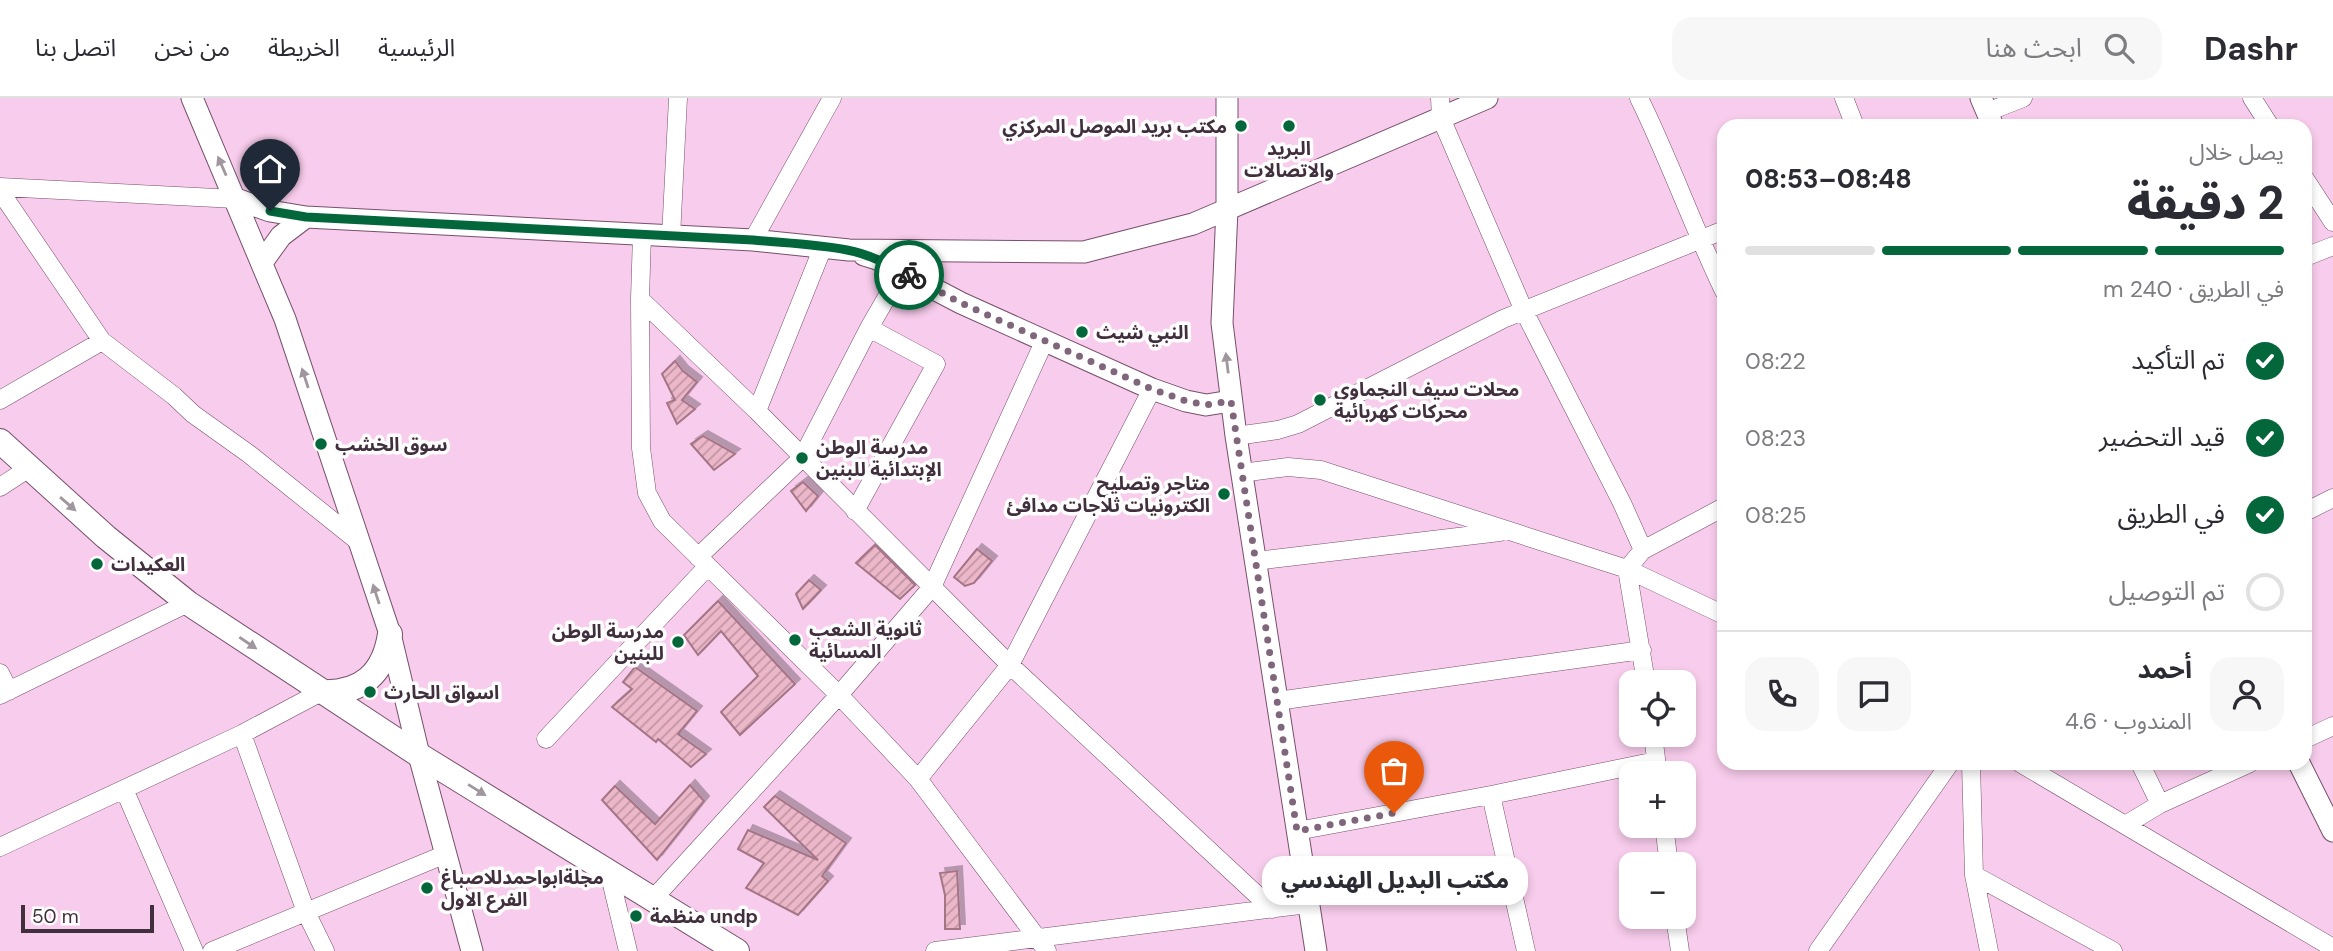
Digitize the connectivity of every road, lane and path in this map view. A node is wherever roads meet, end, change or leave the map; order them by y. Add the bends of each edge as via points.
1 (192, 98) edge
2 (678, 98) edge
3 (832, 98) edge
4 (1227, 98) edge
5 (1487, 98) edge
6 (1639, 98) edge
7 (1844, 98) edge
8 (2023, 98) edge
9 (2252, 98) edge
10 (1441, 108) edge
11 (1987, 117) edge
12 (1852, 119) edge
13 (2266, 119) edge
14 (0, 189) edge
15 (2312, 190) edge
16 (236, 199) junction
17 (1227, 209) junction
18 (306, 217) junction
19 (2333, 222) edge
20 (1717, 233) edge
21 (642, 235) junction
22 (671, 237) junction
23 (753, 240) junction
24 (1699, 240) junction
25 (2333, 246) edge
26 (823, 247) junction
27 (849, 250) junction
28 (2312, 254) edge
29 (263, 261) junction
30 (902, 271) junction
31 (1717, 276) edge
32 (640, 299) junction
33 (1524, 311) junction
34 (869, 328) junction
35 (102, 341) junction
36 (1044, 342) junction
37 (1152, 389) junction
38 (0, 400) edge
39 (1231, 401) junction
40 (757, 411) junction
41 (1235, 433) junction
42 (0, 441) edge
43 (802, 458) junction
44 (29, 468) junction
45 (1241, 473) junction
46 (0, 487) edge
47 (2333, 498) edge
48 (2312, 508) edge
49 (1717, 510) edge
50 (855, 511) junction
51 (1507, 531) junction
52 (359, 542) junction
53 (1643, 550) junction
54 (1255, 561) junction
55 (703, 562) junction
56 (1626, 569) junction
57 (932, 587) junction
58 (188, 603) junction
59 (1717, 612) edge
60 (390, 634) junction
61 (1642, 650) junction
62 (1010, 665) junction
63 (1644, 670) edge
64 (0, 673) edge
65 (321, 692) junction
66 (4, 693) edge
67 (839, 695) junction
68 (1277, 701) junction
69 (2333, 726) edge
70 (242, 734) junction
71 (2312, 735) edge
72 (546, 739) dead end
73 (419, 755) junction
74 (1945, 770) edge
75 (1971, 770) edge
76 (2032, 770) edge
77 (2143, 770) edge
78 (2235, 770) edge
79 (2303, 770) edge
80 (1619, 773) edge
81 (918, 779) junction
82 (124, 789) junction
83 (1492, 795) junction
84 (2160, 804) junction
85 (2127, 824) junction
86 (1297, 831) junction
87 (2333, 831) edge
88 (0, 847) edge
89 (446, 854) junction
90 (609, 872) junction
91 (1974, 875) junction
92 (653, 899) junction
93 (1308, 904) junction
94 (1272, 909) junction
95 (306, 912) junction
96 (1677, 929) edge
97 (1043, 945) edge
98 (2333, 948) edge
99 (194, 951) edge
100 (212, 951) edge
101 (325, 951) edge
102 (472, 951) edge
103 (628, 951) edge
104 (737, 951) edge
105 (935, 951) edge
106 (1315, 951) edge
107 (1526, 951) edge
108 (1680, 951) edge
109 (1818, 951) edge
110 (1989, 951) edge
111 (2113, 951) edge

16 -> 1 street
2 - 22 street
3 - 23 street
4 - 17 street
5 - 10 street
6 - 24 street
7 - 12 street
8 - 11 street
9 - 13 street
10 - 17 street
10 - 33 street
14 - 16 street
14 - 35 street
15 - 19 street
16 - 18 street
16 - 29 street
17 - 27 street via 1193,224 1084,252
39 -> 17 street via 1222,323
18 - 21 street
18 - 29 street via 281,236
20 - 24 street
21 - 22 street
21 - 32 street
22 - 23 street
23 - 26 street
24 - 31 street
24 - 33 street
25 - 28 street
26 - 27 street
26 - 40 street
27 - 30 street
52 -> 29 street
30 - 34 street
30 - 36 street
32 - 40 street
32 - 55 street via 641,449 647,494 662,521
33 - 41 street via 1298,424
33 - 53 street
34 - 43 street
34 - 50 street via 936,364
35 - 38 street
35 - 52 street
36 - 37 street
36 - 57 street
37 - 39 street via 1206,405
37 - 62 street
39 - 41 street
40 - 43 street
41 - 45 street
42 - 44 main road
43 - 50 street
43 - 55 street
44 - 46 street
44 -> 58 main road
45 - 51 street via 1288,467 1321,470
45 - 54 street
47 - 48 street
49 - 53 street
50 - 57 street
51 - 54 street
51 - 56 street
60 -> 52 street
53 - 56 street
54 - 68 street
55 - 67 street
55 - 72 street
56 - 59 street
56 - 61 street
57 - 62 street
57 - 67 street
58 -> 65 main road
58 - 66 street
60 - 65 main road via 388,649 374,674 350,690
60 - 73 street
61 - 63 street
61 - 68 street
62 - 81 street
62 - 94 street
64 - 66 street
65 - 70 street
65 - 73 main road
67 - 81 street
67 - 92 street
68 - 86 street
69 - 71 street
70 - 82 street
70 - 95 street
73 - 89 street
73 -> 90 main road
74 - 109 street
75 - 91 street
76 - 85 street
77 - 84 street
78 - 84 street
79 - 87 street
80 - 83 street
81 - 97 street
82 - 88 street
82 - 99 street
83 - 86 street
83 - 107 street
84 - 85 street
85 - 98 street
86 - 93 street
89 - 95 street
89 - 102 street
90 - 92 main road
90 - 103 street
91 - 110 street
91 - 111 street
92 - 104 main road
93 - 94 street
93 - 106 street
94 - 97 street
95 - 100 street
95 - 101 street
96 - 108 street
97 - 105 street

